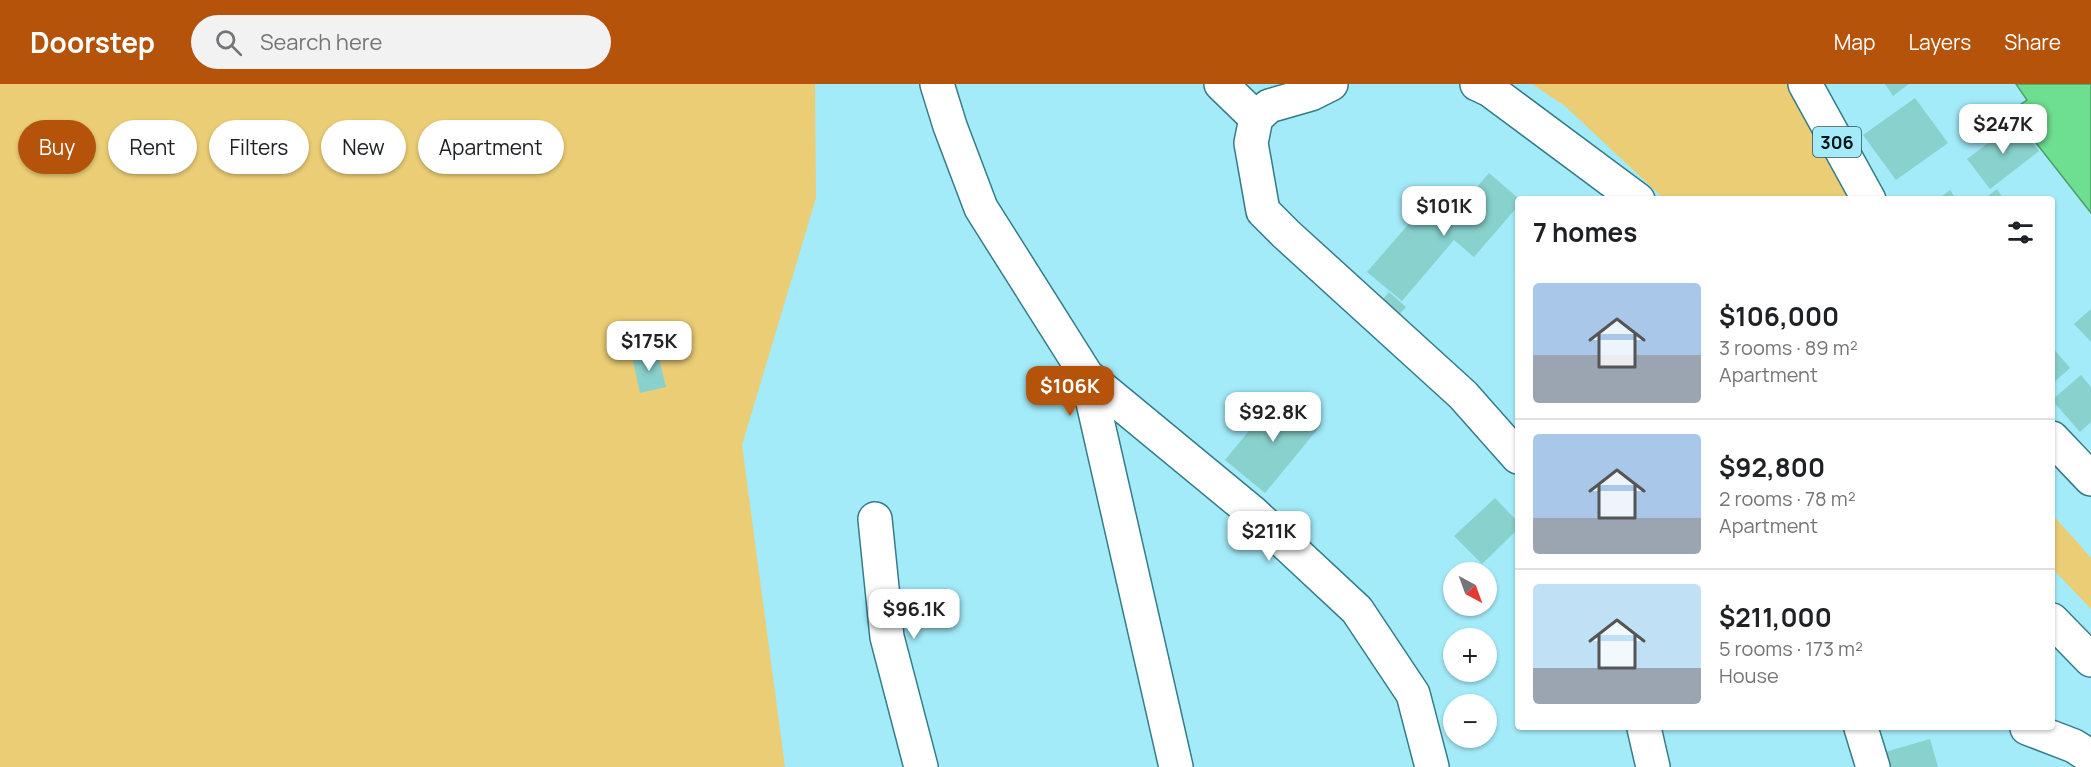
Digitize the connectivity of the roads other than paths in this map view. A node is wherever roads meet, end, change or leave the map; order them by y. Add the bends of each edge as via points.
1 (937, 84) edge
2 (1221, 84) edge
3 (1331, 84) edge
4 (1477, 84) edge
5 (1805, 84) edge
6 (1256, 118) junction
7 (1633, 196) edge
8 (1867, 196) edge
9 (1087, 376) junction
10 (2055, 441) edge
11 (1515, 454) edge
12 (2091, 479) edge
13 (875, 519) dead end
14 (2055, 623) edge
15 (2091, 660) edge
16 (1644, 730) edge
17 (1863, 730) edge
18 (2032, 730) edge
19 (2091, 757) edge
20 (921, 767) edge
21 (1176, 767) edge
22 (1432, 767) edge
23 (1653, 767) edge
24 (1873, 767) edge

1 - 9 street via 981,208
2 - 6 street
3 - 6 street via 1269,106
4 - 7 street
5 - 8 street, 306
6 - 11 street via 1251,143 1263,210 1463,395
9 - 21 street
9 - 22 street via 1253,513 1357,610 1413,694
10 - 12 street
13 - 20 street via 887,637
14 - 15 street
16 - 23 street
17 - 24 street
18 - 19 street

